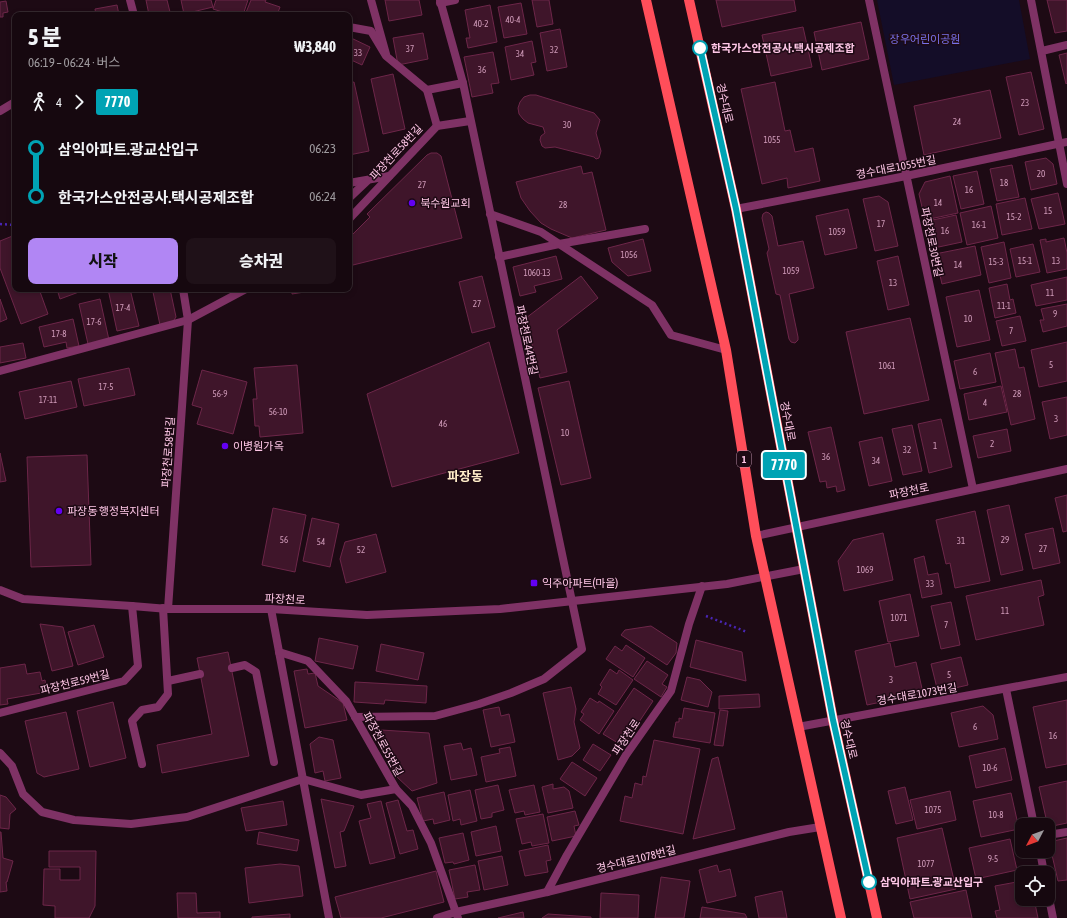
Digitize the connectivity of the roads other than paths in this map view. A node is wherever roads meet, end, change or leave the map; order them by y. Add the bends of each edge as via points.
1 (130, 0) edge
2 (371, 0) edge
3 (455, 0) edge
4 (646, 0) edge
5 (689, 0) edge
6 (869, 0) edge
7 (1031, 0) edge
8 (440, 1) edge
9 (133, 12) edge
10 (352, 28) edge
11 (1067, 45) edge
12 (1042, 51) junction
13 (386, 56) junction
14 (463, 83) junction
15 (427, 90) junction
16 (12, 104) edge
17 (0, 111) edge
18 (470, 121) junction
19 (437, 126) junction
20 (1063, 143) edge
21 (389, 176) junction
22 (906, 176) junction
23 (368, 180) junction
24 (352, 183) edge
25 (1067, 184) edge
26 (352, 195) edge
27 (736, 209) junction
28 (490, 214) junction
29 (352, 216) edge
30 (645, 229) dead end
31 (559, 244) junction
32 (499, 257) junction
33 (183, 292) edge
34 (240, 292) edge
35 (188, 320) junction
36 (726, 350) junction
37 (0, 371) edge
38 (1067, 469) edge
39 (973, 489) junction
40 (795, 527) junction
41 (756, 536) junction
42 (804, 569) junction
43 (765, 576) junction
44 (702, 586) junction
45 (0, 590) edge
46 (570, 601) junction
47 (132, 606) junction
48 (166, 608) junction
49 (271, 609) junction
50 (279, 652) junction
51 (232, 668) dead end
52 (200, 674) dead end
53 (1067, 677) edge
54 (168, 681) junction
55 (1006, 689) junction
56 (0, 713) edge
57 (355, 718) junction
58 (833, 720) junction
59 (798, 727) junction
60 (0, 753) edge
61 (274, 762) dead end
62 (142, 764) dead end
63 (303, 779) junction
64 (396, 789) junction
65 (1033, 818) edge
66 (820, 827) junction
67 (1067, 832) edge
68 (1055, 834) edge
69 (547, 892) junction
70 (1051, 906) edge
71 (457, 915) edge
72 (329, 918) edge
73 (437, 918) edge
74 (842, 918) edge
75 (876, 918) edge
76 (1053, 918) edge

1 - 9 street
2 - 13 street
3 - 8 street, 파장천로44번길
4 - 36 main road, 1
5 - 27 main road, 경수대로
6 - 22 street, 파장천로30번길
7 - 12 street
8 - 14 street, 파장천로44번길
10 - 13 street via 371,31
11 - 12 street
12 - 20 street
13 - 15 street
14 - 15 street
14 - 18 street, 파장천로44번길
15 - 19 street
16 - 17 street
18 - 19 street, 파장천로58번길
18 - 28 street, 파장천로44번길
19 - 21 street, 파장천로58번길
20 - 22 street, 경수대로1055번길
20 - 25 street
21 - 23 street
21 - 29 street, 파장천로58번길
22 - 27 street, 경수대로1055번길
22 - 39 street, 파장천로30번길
23 - 24 street
23 - 26 street
27 - 40 main road, 경수대로
28 - 31 street via 541,232
28 - 32 street, 파장천로44번길
30 - 31 street
31 - 32 street
31 - 36 street via 652,305 671,335
32 - 46 street, 파장천로44번길
33 - 35 street, 파장천로58번길
34 - 35 street
35 - 37 street
35 - 48 street, 파장천로58번길
36 - 41 main road, 1
38 - 39 street, 파장천로
39 - 40 street, 파장천로
40 - 41 street, 파장천로
40 - 42 main road, 경수대로
41 - 43 main road, 1
42 - 43 street, 파장천로
42 - 58 main road, 경수대로
43 - 44 street, 파장천로
43 - 59 main road, 1
44 - 46 street, 파장천로
44 - 69 street, 파장천로 via 671,692 626,756
45 - 47 street, 파장천로 via 23,599
46 - 49 street, 파장천로 via 500,609 367,615
46 - 57 street via 582,650 544,679 479,704 435,716
47 - 48 street, 파장천로
47 - 56 street, 파장천로59번길 via 138,666 124,681
48 - 49 street, 파장천로
48 - 54 street, 파장천로58번길
49 - 50 street
50 - 57 street, 파장천로55번길 via 308,661 346,701
50 - 63 street
51 - 61 street via 245,664 256,672
52 - 54 street
53 - 55 street, 경수대로1073번길
54 - 62 street, 파장천로58번길 via 168,694 158,707 142,710 132,721
55 - 58 street, 경수대로1073번길
55 - 65 street
57 - 64 street, 파장천로55번길
58 - 59 street, 경수대로1073번길
58 - 75 main road, 경수대로
59 - 66 main road, 1
60 - 63 street via 12,766 23,794 42,812 74,820 131,824 187,816
63 - 64 street, 파장천로55번길 via 361,795
63 - 72 street
64 - 71 street via 412,806 431,843
66 - 69 street, 경수대로1078번길 via 789,832
66 - 74 main road, 1
67 - 68 street
69 - 71 street, 경수대로1078번길
70 - 76 street
71 - 73 street, 경수대로1078번길

